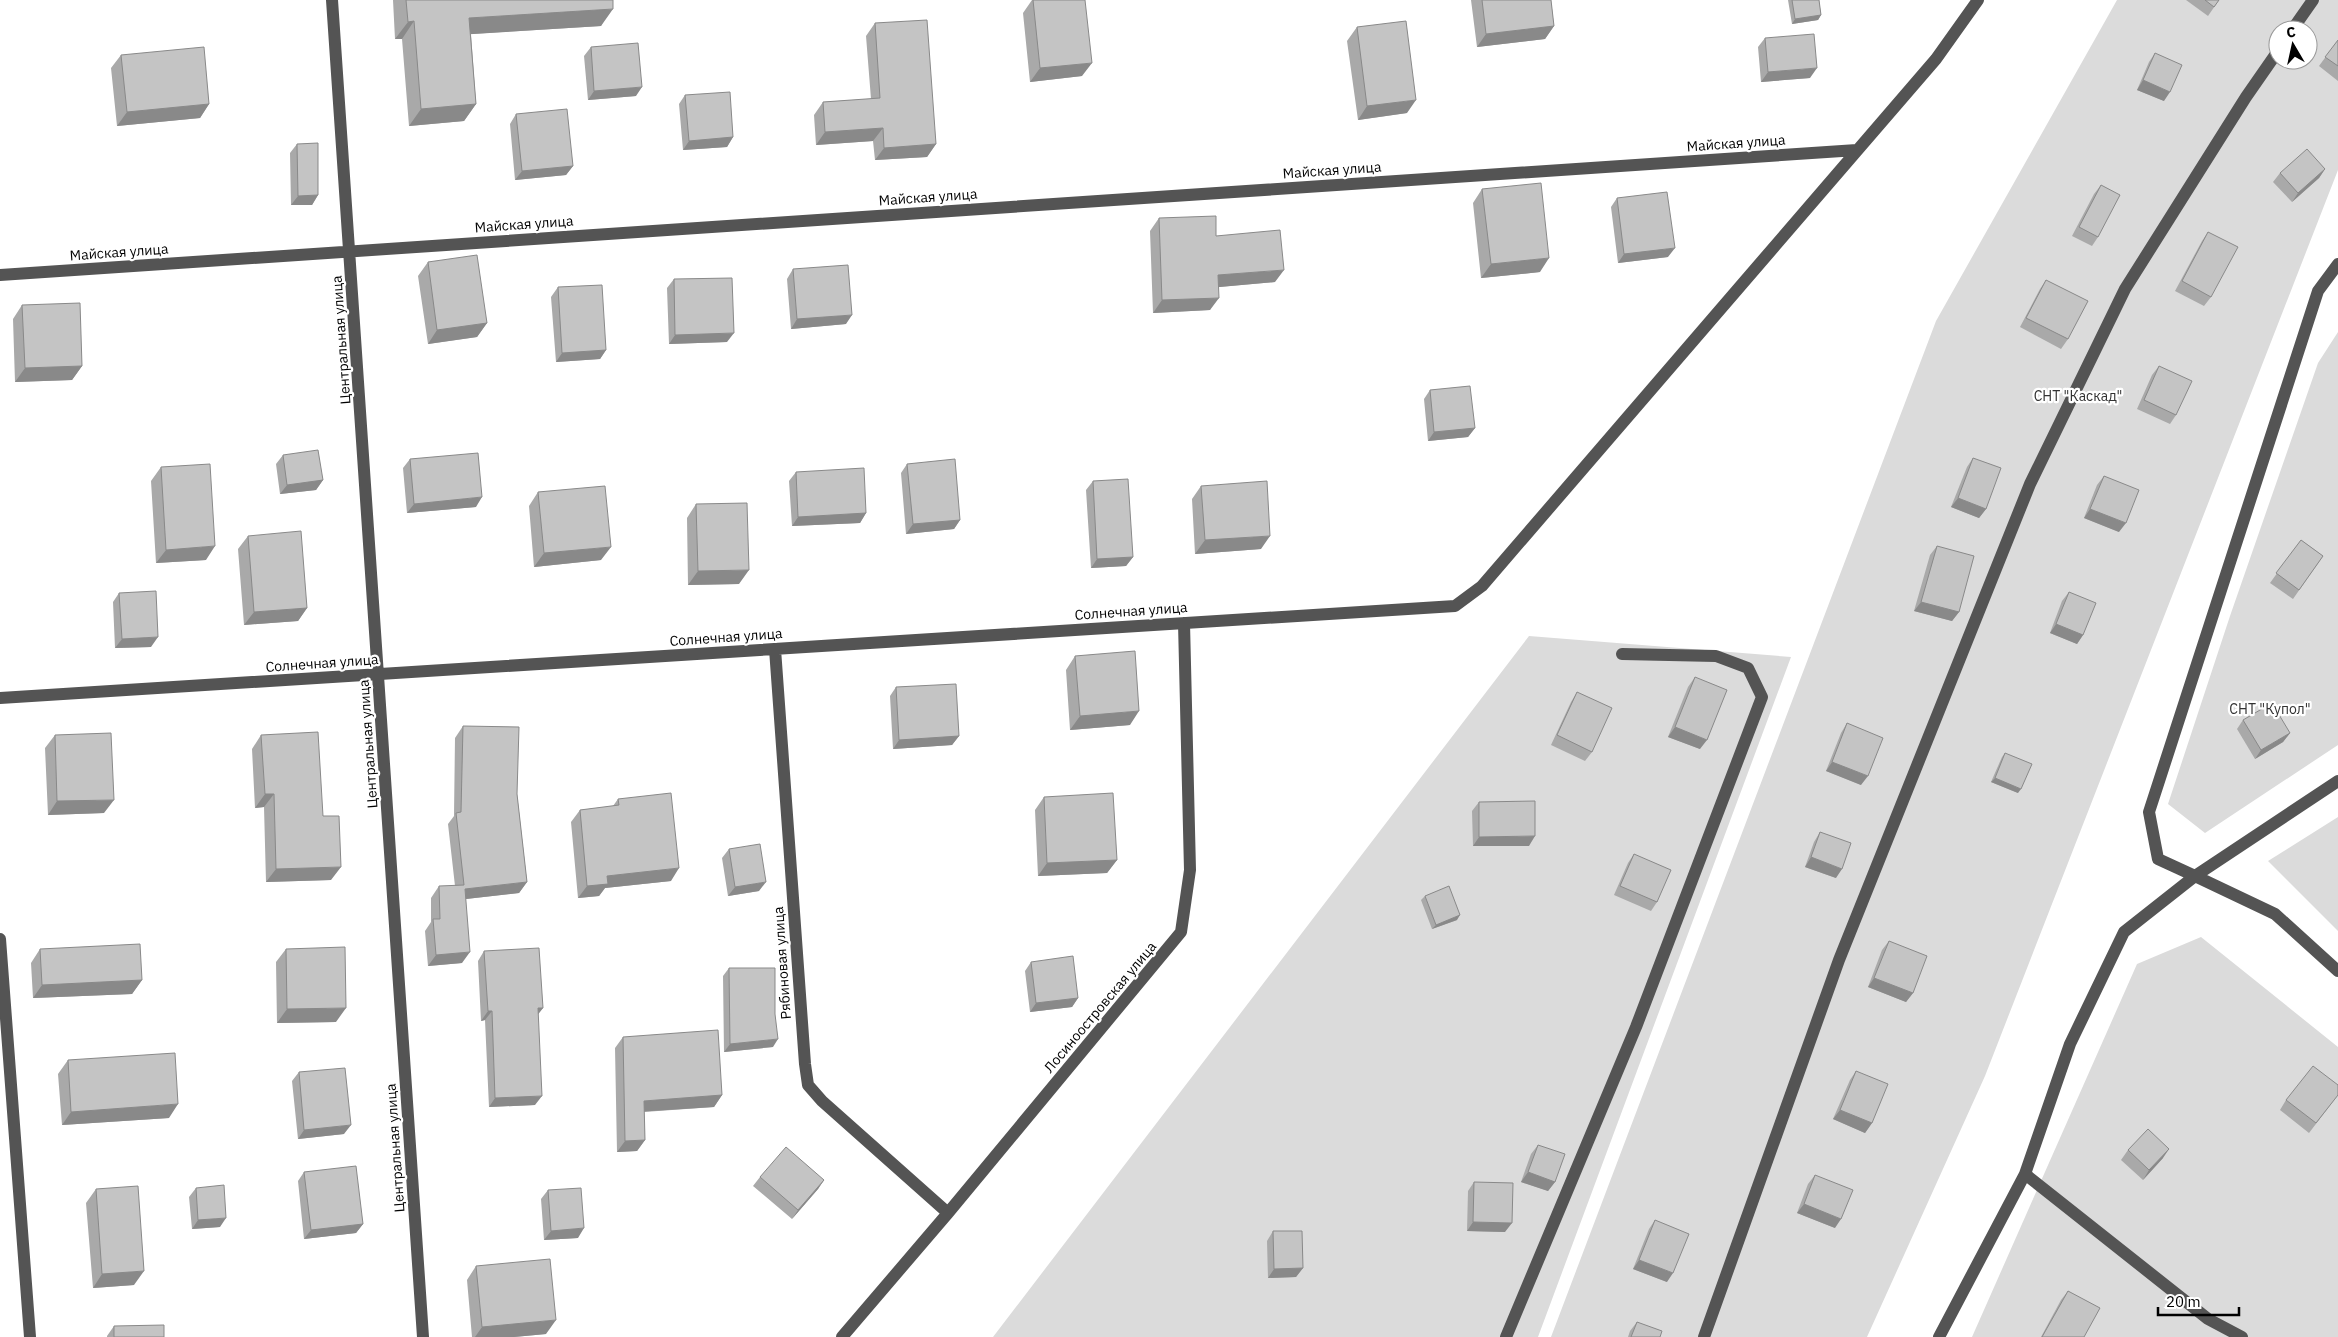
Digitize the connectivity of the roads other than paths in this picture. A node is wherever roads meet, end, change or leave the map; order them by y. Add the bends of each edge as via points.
1 (332, 0) edge
2 (1978, 0) edge
3 (2313, 0) edge
4 (2299, 20) edge
5 (2268, 65) edge
6 (1857, 150) junction
7 (350, 251) junction
8 (2338, 264) edge
9 (0, 275) edge
10 (1184, 623) junction
11 (775, 649) junction
12 (1622, 654) dead end
13 (378, 674) junction
14 (0, 698) edge
15 (2338, 781) edge
16 (2195, 876) junction
17 (0, 940) edge
18 (2338, 971) edge
19 (2025, 1174) junction
20 (948, 1213) junction
21 (30, 1337) edge
22 (423, 1337) edge
23 (842, 1337) edge
24 (1506, 1337) edge
25 (1704, 1337) edge
26 (1939, 1337) edge
27 (2242, 1337) edge

1 - 7 street, Центральная улица
2 - 6 street via 1936,59
3 - 4 street
5 - 25 street via 2125,289 2030,484 1839,960
6 - 7 street, Майская улица
6 - 10 street, Солнечная улица via 1482,586 1455,606
7 - 9 street, Майская улица
7 - 13 street, Центральная улица
8 - 16 street via 2318,291 2149,812 2158,859
10 - 11 street, Солнечная улица
10 - 20 street, Лосиноостровская улица via 1190,870 1181,932
11 - 13 street, Солнечная улица
11 - 20 street, Рябиновая улица via 808,1084 822,1101
12 - 24 street via 1716,656 1748,668 1762,698 1636,1027
13 - 14 street, Солнечная улица
13 - 22 street, Центральная улица
15 - 16 street
16 - 18 street via 2275,914
16 - 19 street via 2124,932 2070,1044
17 - 21 street
19 - 26 street
19 - 27 street via 2208,1319
20 - 23 street, Лосиноостровская улица

